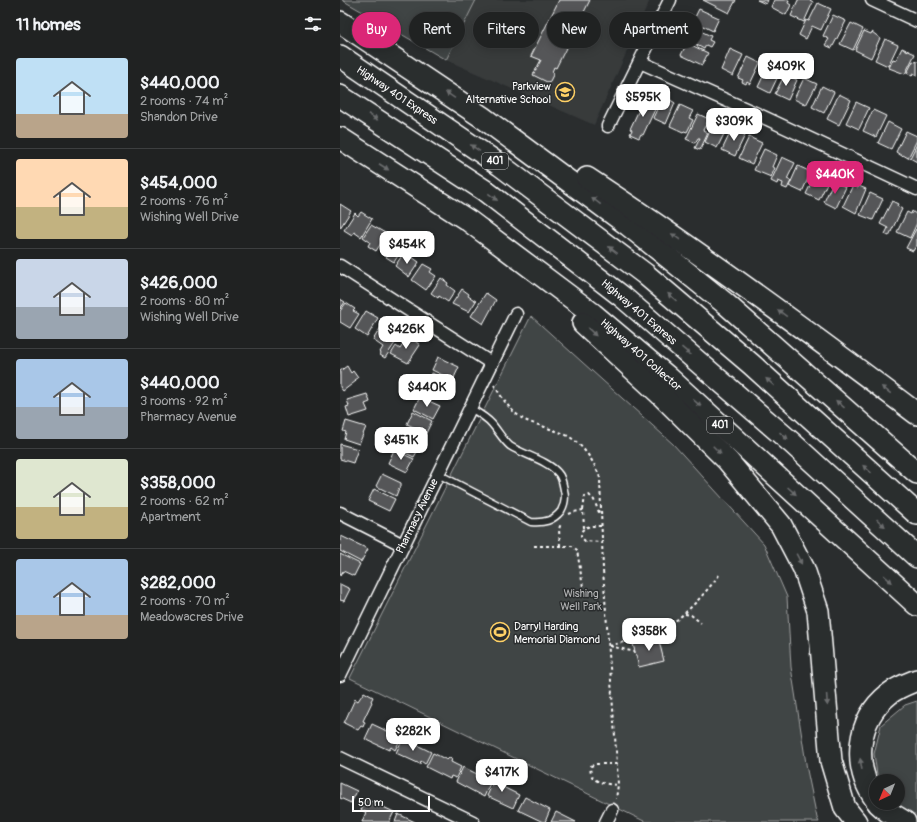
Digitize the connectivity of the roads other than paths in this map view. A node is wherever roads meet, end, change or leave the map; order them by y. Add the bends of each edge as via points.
1 (670, 0) edge
2 (872, 0) edge
3 (917, 21) edge
4 (340, 22) edge
5 (340, 56) edge
6 (640, 62) junction
7 (340, 96) edge
8 (482, 117) junction
9 (608, 126) dead end
10 (340, 138) edge
11 (917, 189) edge
12 (514, 256) junction
13 (340, 266) edge
14 (516, 314) dead end
15 (489, 368) junction
16 (470, 408) junction
17 (917, 414) edge
18 (869, 429) junction
19 (917, 468) edge
20 (917, 473) edge
21 (438, 474) junction
22 (340, 513) edge
23 (917, 514) edge
24 (403, 545) junction
25 (917, 557) edge
26 (917, 605) edge
27 (340, 675) edge
28 (917, 680) edge
29 (340, 758) edge
30 (869, 788) edge
31 (612, 810) road end
32 (886, 810) edge
33 (473, 822) edge
34 (606, 822) edge
35 (856, 822) edge
36 (906, 822) edge

1 - 6 street
2 - 3 street
8 -> 4 highway, 401
23 -> 5 highway, Highway 401 Express / 401 via 751,364 644,274 500,165
6 - 9 street
6 - 11 street via 750,110
7 -> 25 highway, Highway 401 Express / 401 via 484,190 624,298 792,443
17 -> 8 highway via 741,282 648,218 560,160
18 -> 8 highway, 401 via 726,304 628,225
10 -> 12 highway, Highway 401 Collector / 401 via 469,221
12 -> 26 highway, Highway 401 Collector / 401 via 594,314 669,378
12 -> 35 highway via 728,461 781,525 804,569 818,611 832,761 845,808
13 - 15 street
14 - 15 street, Pharmacy Avenue
15 - 16 street, Pharmacy Avenue
16 - 21 street, Pharmacy Avenue
16 - 21 lane via 491,423 510,446 548,465 558,473 565,496 562,509 550,521 531,522
18 - 19 highway
18 - 20 highway, 401
21 - 24 street, Pharmacy Avenue
22 - 24 street
24 - 27 street, Pharmacy Avenue
30 -> 28 highway via 861,768 860,746 865,727 873,711 889,694
29 - 33 street
31 - 34 street
32 - 36 highway

